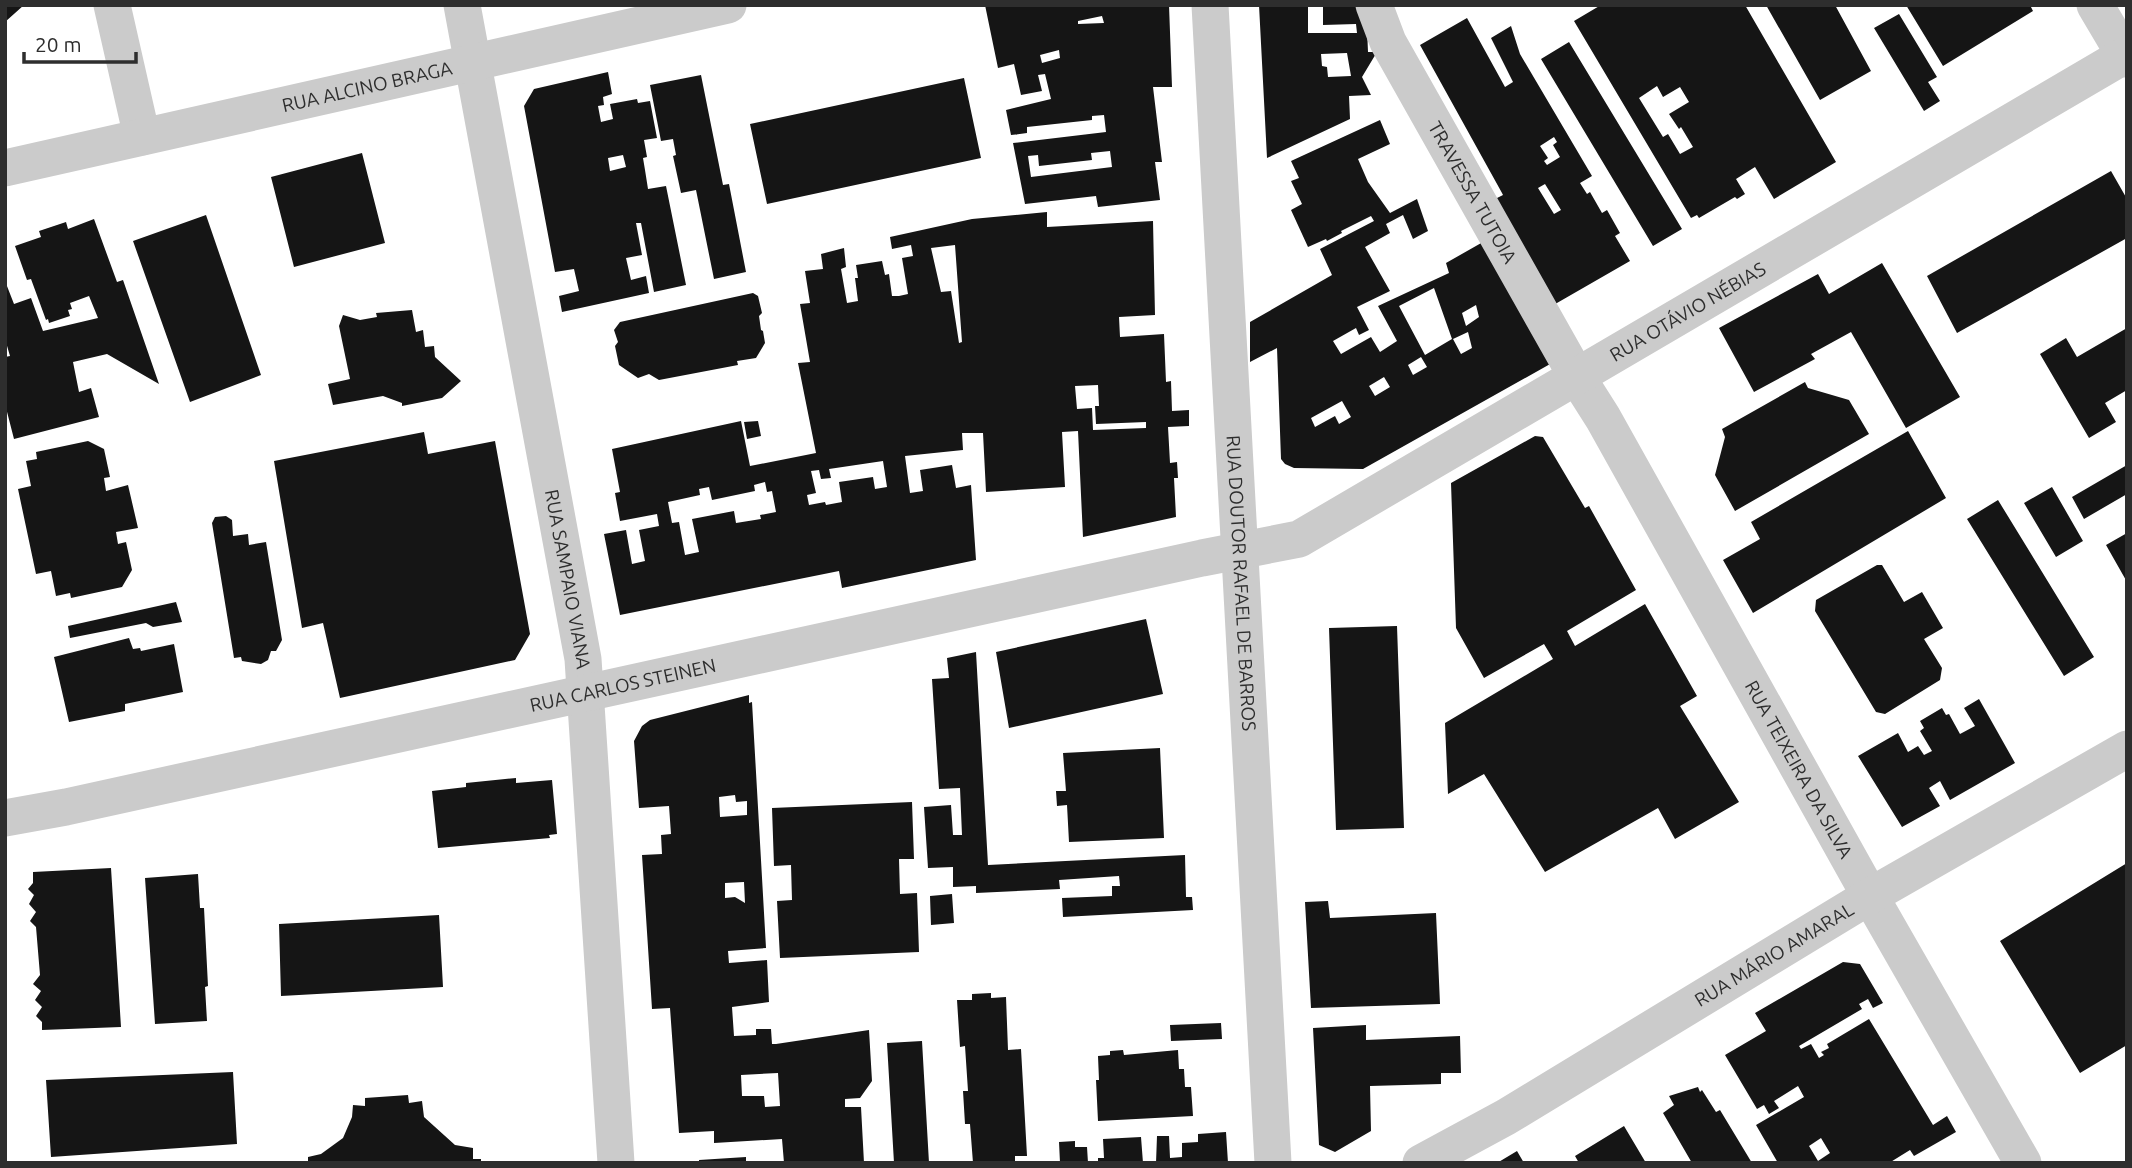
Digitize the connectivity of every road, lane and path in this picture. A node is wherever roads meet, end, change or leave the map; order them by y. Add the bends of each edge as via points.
1 (112, 5) edge
2 (462, 5) edge
3 (728, 5) edge
4 (1210, 5) edge
5 (1374, 5) edge
6 (2095, 5) edge
7 (2126, 56) edge
8 (472, 61) junction
9 (142, 137) junction
10 (5, 168) edge
11 (1577, 377) junction
12 (1241, 551) junction
13 (586, 693) junction
14 (2127, 749) edge
15 (5, 818) edge
16 (1870, 896) junction
17 (616, 1163) edge
18 (1273, 1163) edge
19 (1421, 1163) edge
20 (2023, 1163) edge

1 - 9 street
2 - 8 street, RUA SAMPAIO VIANA
3 - 8 street, RUA ALCINO BRAGA
4 - 12 street, RUA DOUTOR RAFAEL DE BARROS
5 - 11 street, TRAVESSA TUTOIA via 1388,42
6 - 7 street
7 - 11 street, RUA OTÁVIO NÉBIAS
8 - 9 street, RUA ALCINO BRAGA
8 - 13 street, RUA SAMPAIO VIANA
9 - 10 street, RUA ALCINO BRAGA
11 - 12 street, RUA OTÁVIO NÉBIAS via 1299,539
11 - 16 street, RUA TEIXEIRA DA SILVA
12 - 13 street, RUA CARLOS STEINEN
12 - 18 street, RUA DOUTOR RAFAEL DE BARROS
13 - 15 street, RUA CARLOS STEINEN
13 - 17 street, RUA SAMPAIO VIANA
14 - 16 street, RUA MÁRIO AMARAL
16 - 19 street, RUA MÁRIO AMARAL via 1506,1117
16 - 20 street, RUA TEIXEIRA DA SILVA

